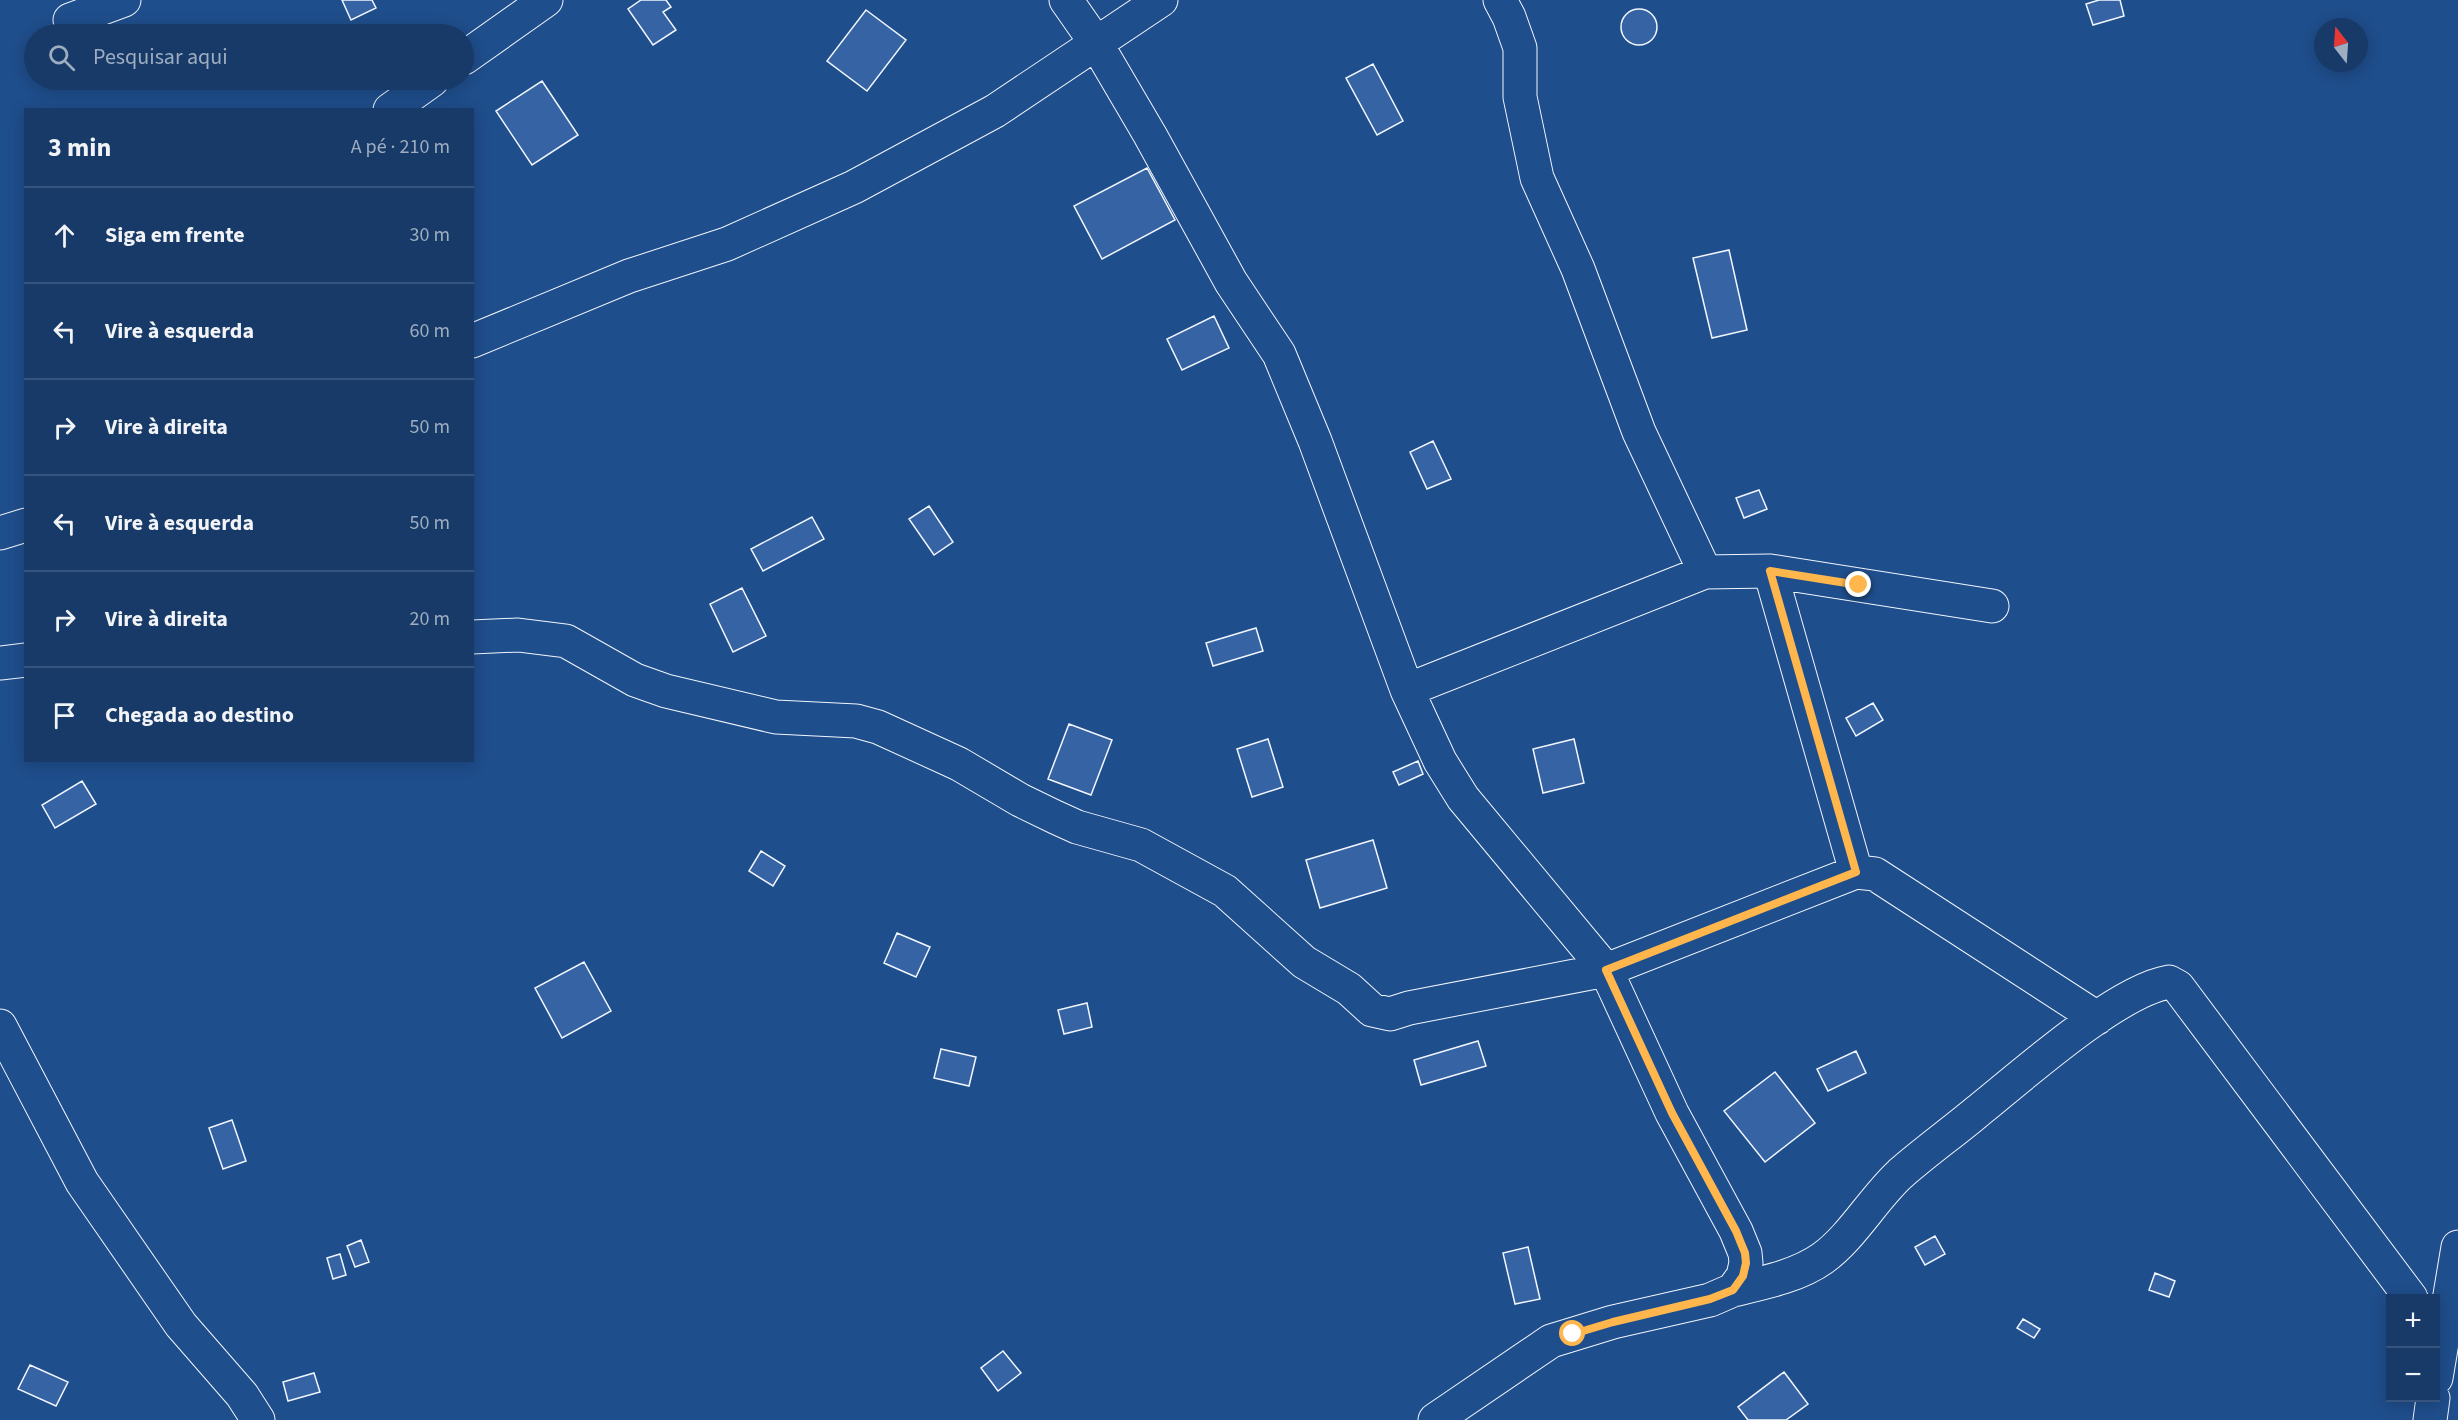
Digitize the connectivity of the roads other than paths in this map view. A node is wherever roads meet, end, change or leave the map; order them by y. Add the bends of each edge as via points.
1 (124, 0) edge
2 (546, 0) edge
3 (1066, 0) edge
4 (1161, 0) edge
5 (1500, 0) edge
6 (70, 20) dead end
7 (1096, 43) junction
8 (474, 51) edge
9 (418, 90) edge
10 (393, 108) edge
11 (474, 340) edge
12 (24, 526) edge
13 (0, 533) edge
14 (1770, 571) junction
15 (1705, 572) junction
16 (1992, 606) dead end
17 (474, 637) edge
18 (24, 660) edge
19 (0, 663) edge
20 (1407, 690) junction
21 (1856, 872) junction
22 (1606, 970) junction
23 (2097, 1018) junction
24 (0, 1026) edge
25 (2458, 1247) edge
26 (1733, 1290) junction
27 (2407, 1294) edge
28 (2440, 1326) edge
29 (2432, 1402) edge
30 (258, 1420) edge
31 (1435, 1420) edge
32 (2430, 1420) edge

1 - 6 street
2 - 8 street
3 - 7 street
4 - 7 street
5 - 15 street via 1520,48 1520,97 1537,178 1578,269 1639,432
7 - 11 street via 995,111 854,187 727,244 628,276
7 - 20 street via 1231,282 1279,354
9 - 10 street
12 - 13 street
14 - 15 street
14 - 16 street
14 - 21 street
15 - 20 street
17 - 22 street via 518,635 566,641 635,680 666,691 776,717 856,721 878,726 959,764 1055,818 1141,845 1210,882 1304,962 1348,989 1377,1013 1390,1014
18 - 19 street
20 - 22 street via 1440,761 1463,798
21 - 22 street
21 - 23 street via 1884,879
22 - 26 street via 1672,1113 1745,1253 1743,1276
23 - 26 street via 1900,1174 1821,1259 1782,1276
23 - 27 street via 2154,984 2169,982 2178,987
24 - 30 street via 82,1182 181,1325 242,1395
25 - 28 street
26 - 31 street via 1551,1341
29 - 32 street

